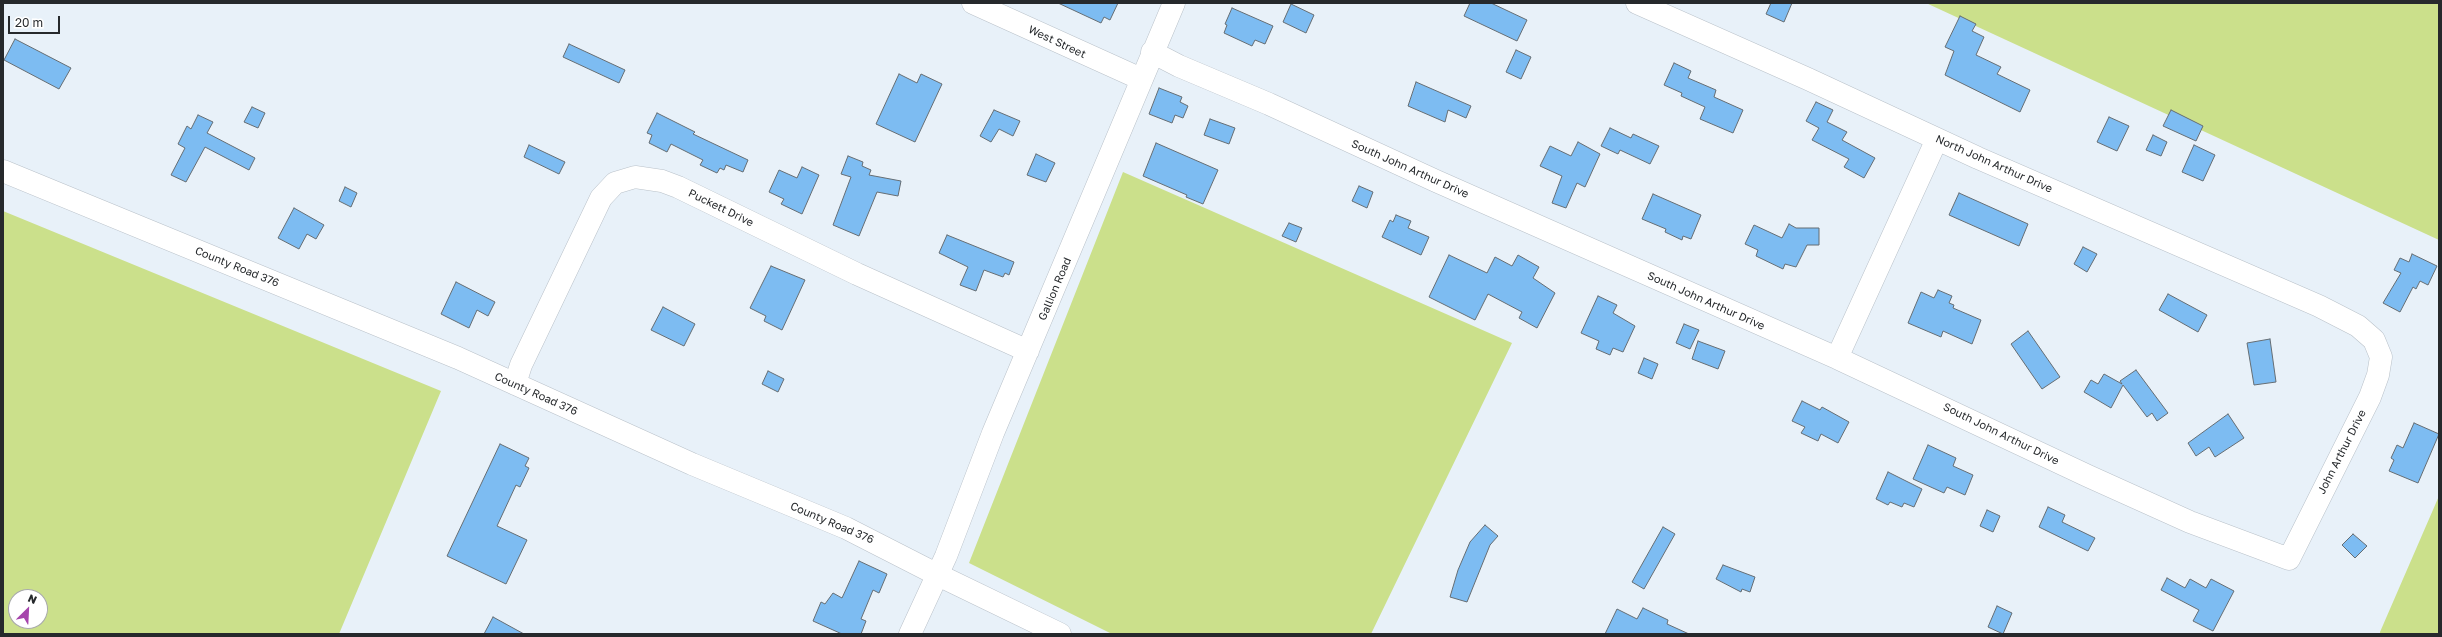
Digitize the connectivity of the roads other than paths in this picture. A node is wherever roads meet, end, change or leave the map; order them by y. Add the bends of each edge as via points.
1 (973, 3) edge
2 (1174, 3) edge
3 (1637, 3) edge
4 (1152, 52) junction
5 (1141, 79) junction
6 (1937, 139) junction
7 (3, 171) edge
8 (2352, 324) joint
9 (1028, 351) junction
10 (1837, 358) junction
11 (514, 384) junction
12 (2260, 548) joint
13 (936, 574) junction
14 (910, 634) edge
15 (1060, 634) edge

1 - 5 street, West Street
2 - 4 street, Gallion Road
3 - 6 street, North John Arthur Drive
4 - 5 street, Gallion Road
4 - 10 street, South John Arthur Drive
5 - 9 street, Gallion Road
6 - 8 street, North John Arthur Drive via 2252,279 2319,306
6 - 10 street
7 - 11 street, County Road 376 via 458,358
8 - 12 street, John Arthur Drive via 2374,340 2381,357 2370,397 2289,559
9 - 11 street, Puckett Drive via 857,274 678,187 662,181 635,177 615,184 601,198
9 - 13 street, Gallion Road via 993,433 963,516
10 - 12 street, South John Arthur Drive via 2190,522
11 - 13 street, County Road 376 via 692,464 846,528
13 - 14 street, Gallion Road
13 - 15 street, County Road 376

